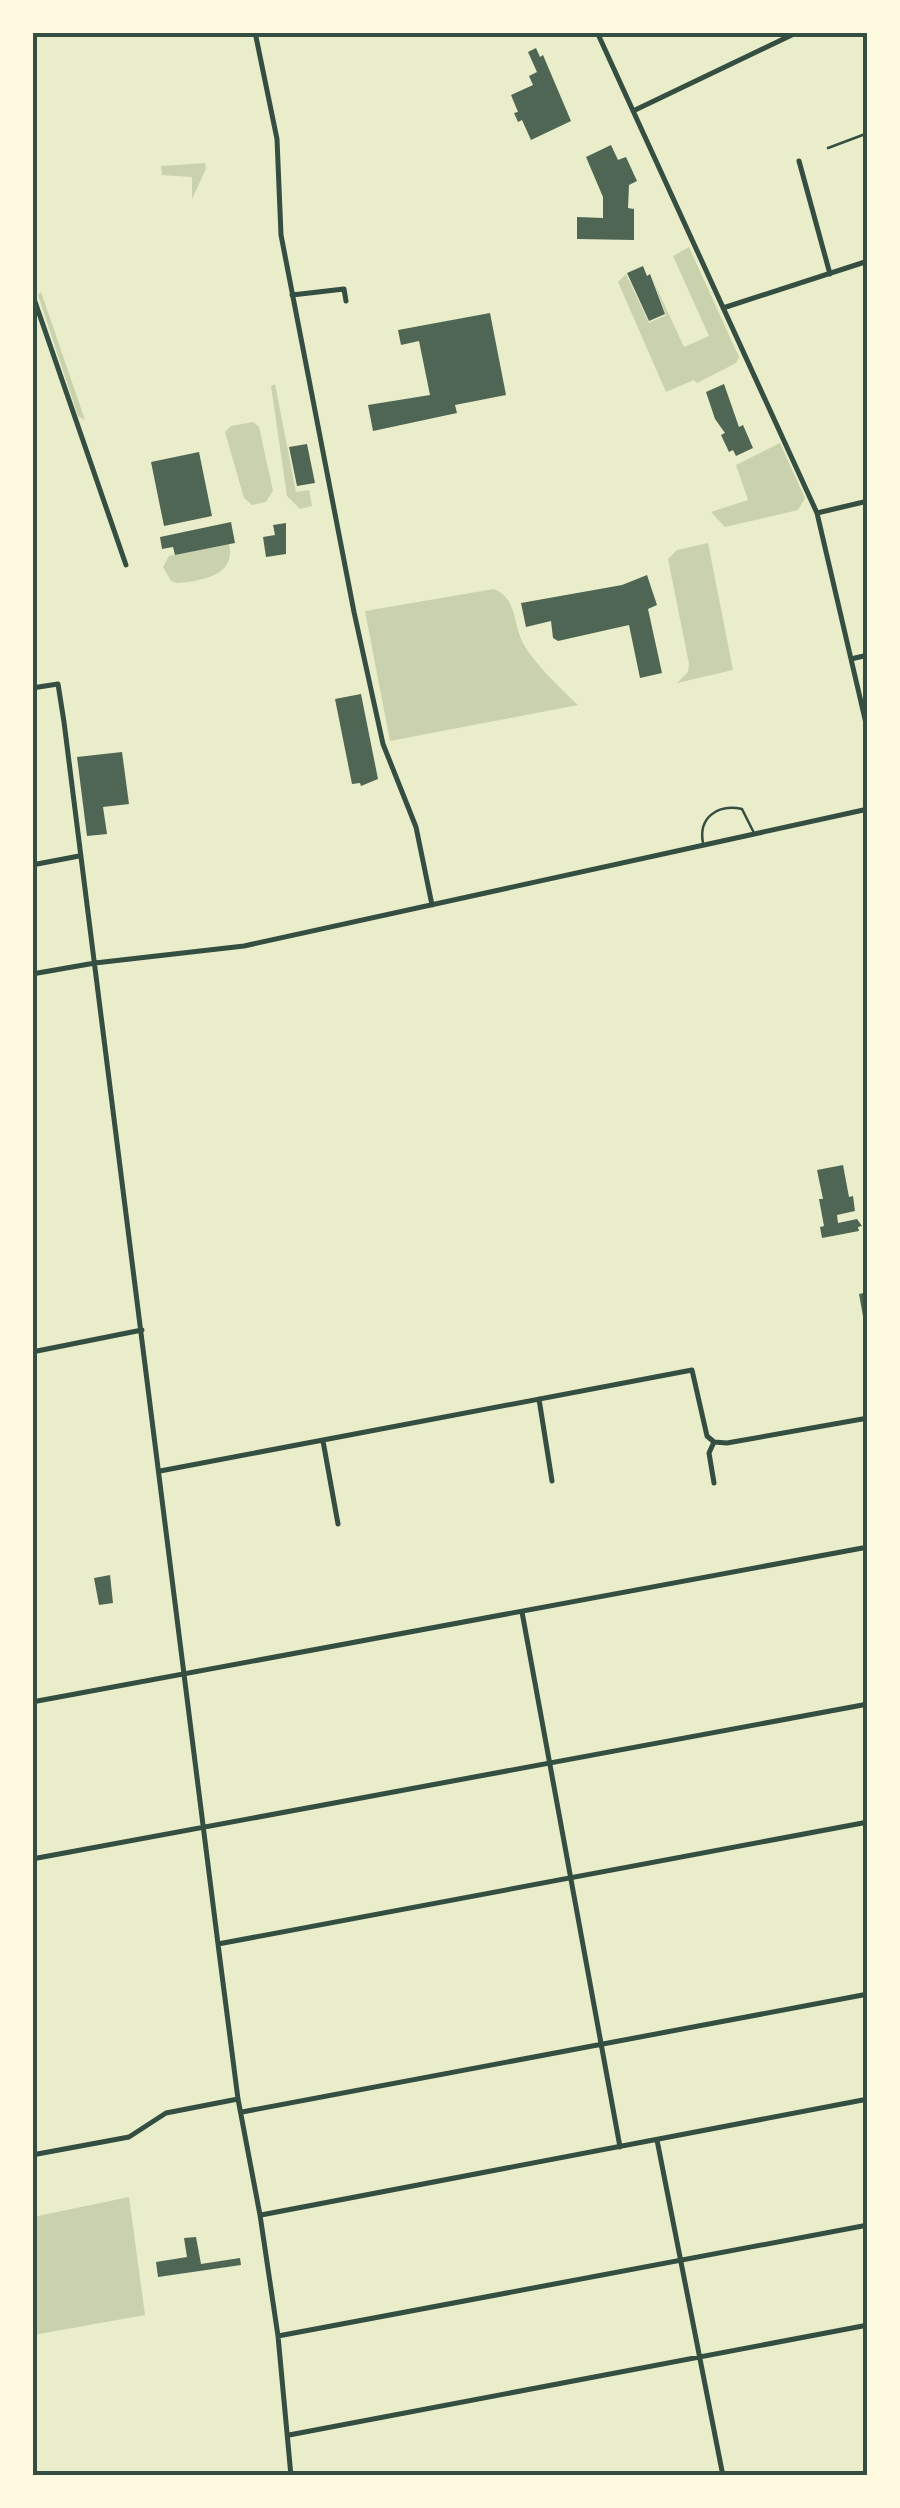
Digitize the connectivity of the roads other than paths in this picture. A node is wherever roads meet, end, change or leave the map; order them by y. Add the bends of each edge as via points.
1 (255, 32) edge
2 (597, 32) edge
3 (798, 32) edge
4 (633, 111) junction
5 (798, 161) dead end
6 (868, 260) edge
7 (830, 274) junction
8 (32, 294) edge
9 (292, 295) junction
10 (346, 301) dead end
11 (722, 308) junction
12 (868, 501) edge
13 (817, 512) junction
14 (126, 565) dead end
15 (868, 656) edge
16 (852, 659) junction
17 (32, 688) edge
18 (868, 732) edge
19 (868, 809) edge
20 (754, 834) junction
21 (703, 845) junction
22 (79, 856) junction
23 (32, 864) edge
24 (432, 905) junction
25 (96, 962) junction
26 (32, 974) edge
27 (142, 1330) junction
28 (32, 1352) edge
29 (539, 1399) junction
30 (868, 1418) edge
31 (323, 1441) junction
32 (714, 1442) junction
33 (160, 1471) junction
34 (552, 1481) dead end
35 (714, 1484) dead end
36 (338, 1524) dead end
37 (868, 1547) edge
38 (522, 1612) junction
39 (186, 1674) junction
40 (32, 1702) edge
41 (868, 1704) edge
42 (550, 1764) junction
43 (868, 1822) edge
44 (204, 1826) junction
45 (32, 1858) edge
46 (570, 1877) junction
47 (218, 1944) junction
48 (868, 1994) edge
49 (599, 2045) junction
50 (238, 2099) junction
51 (868, 2100) edge
52 (240, 2112) junction
53 (656, 2140) junction
54 (620, 2147) junction
55 (32, 2154) edge
56 (260, 2215) junction
57 (868, 2224) edge
58 (680, 2260) junction
59 (868, 2325) edge
60 (278, 2336) junction
61 (700, 2355) junction
62 (288, 2435) junction
63 (291, 2476) edge
64 (723, 2476) edge

1 - 9 street via 277,139 281,235
2 - 4 street
3 - 4 street
4 - 11 street
5 - 7 street
6 - 7 street
7 - 11 street
8 - 14 street
9 - 10 street via 344,289
9 - 24 street via 370,687 388,759 416,827
11 - 13 street
12 - 13 street
13 - 16 street
15 - 16 street
16 - 18 street
17 - 22 street via 58,684
19 - 20 street
20 - 21 street
20 - 21 lane via 742,809 733,807 708,815
21 - 24 street
22 - 23 street
22 - 25 street
24 - 25 street via 244,946
25 - 26 street
25 - 27 street
27 - 28 street
27 - 33 street
29 - 31 street
29 - 32 street via 692,1370
29 - 34 street
30 - 32 street
31 - 33 street
31 - 36 street
32 - 35 street
33 - 39 street
37 - 38 street
38 - 39 street
38 - 42 street
39 - 40 street
39 - 44 street
41 - 42 street
42 - 44 street
42 - 46 street
43 - 46 street
44 - 45 street
44 - 47 street
46 - 47 street
46 - 49 street
47 - 50 street
48 - 49 street
49 - 52 street
49 - 54 street
50 - 52 street
50 - 55 street via 166,2113 129,2137
51 - 53 street
52 - 56 street
53 - 54 street
53 - 58 street
54 - 56 street
56 - 60 street
57 - 58 street
58 - 60 street
58 - 61 street
59 - 61 street
60 - 62 street
61 - 62 street
61 - 64 street
62 - 63 street

